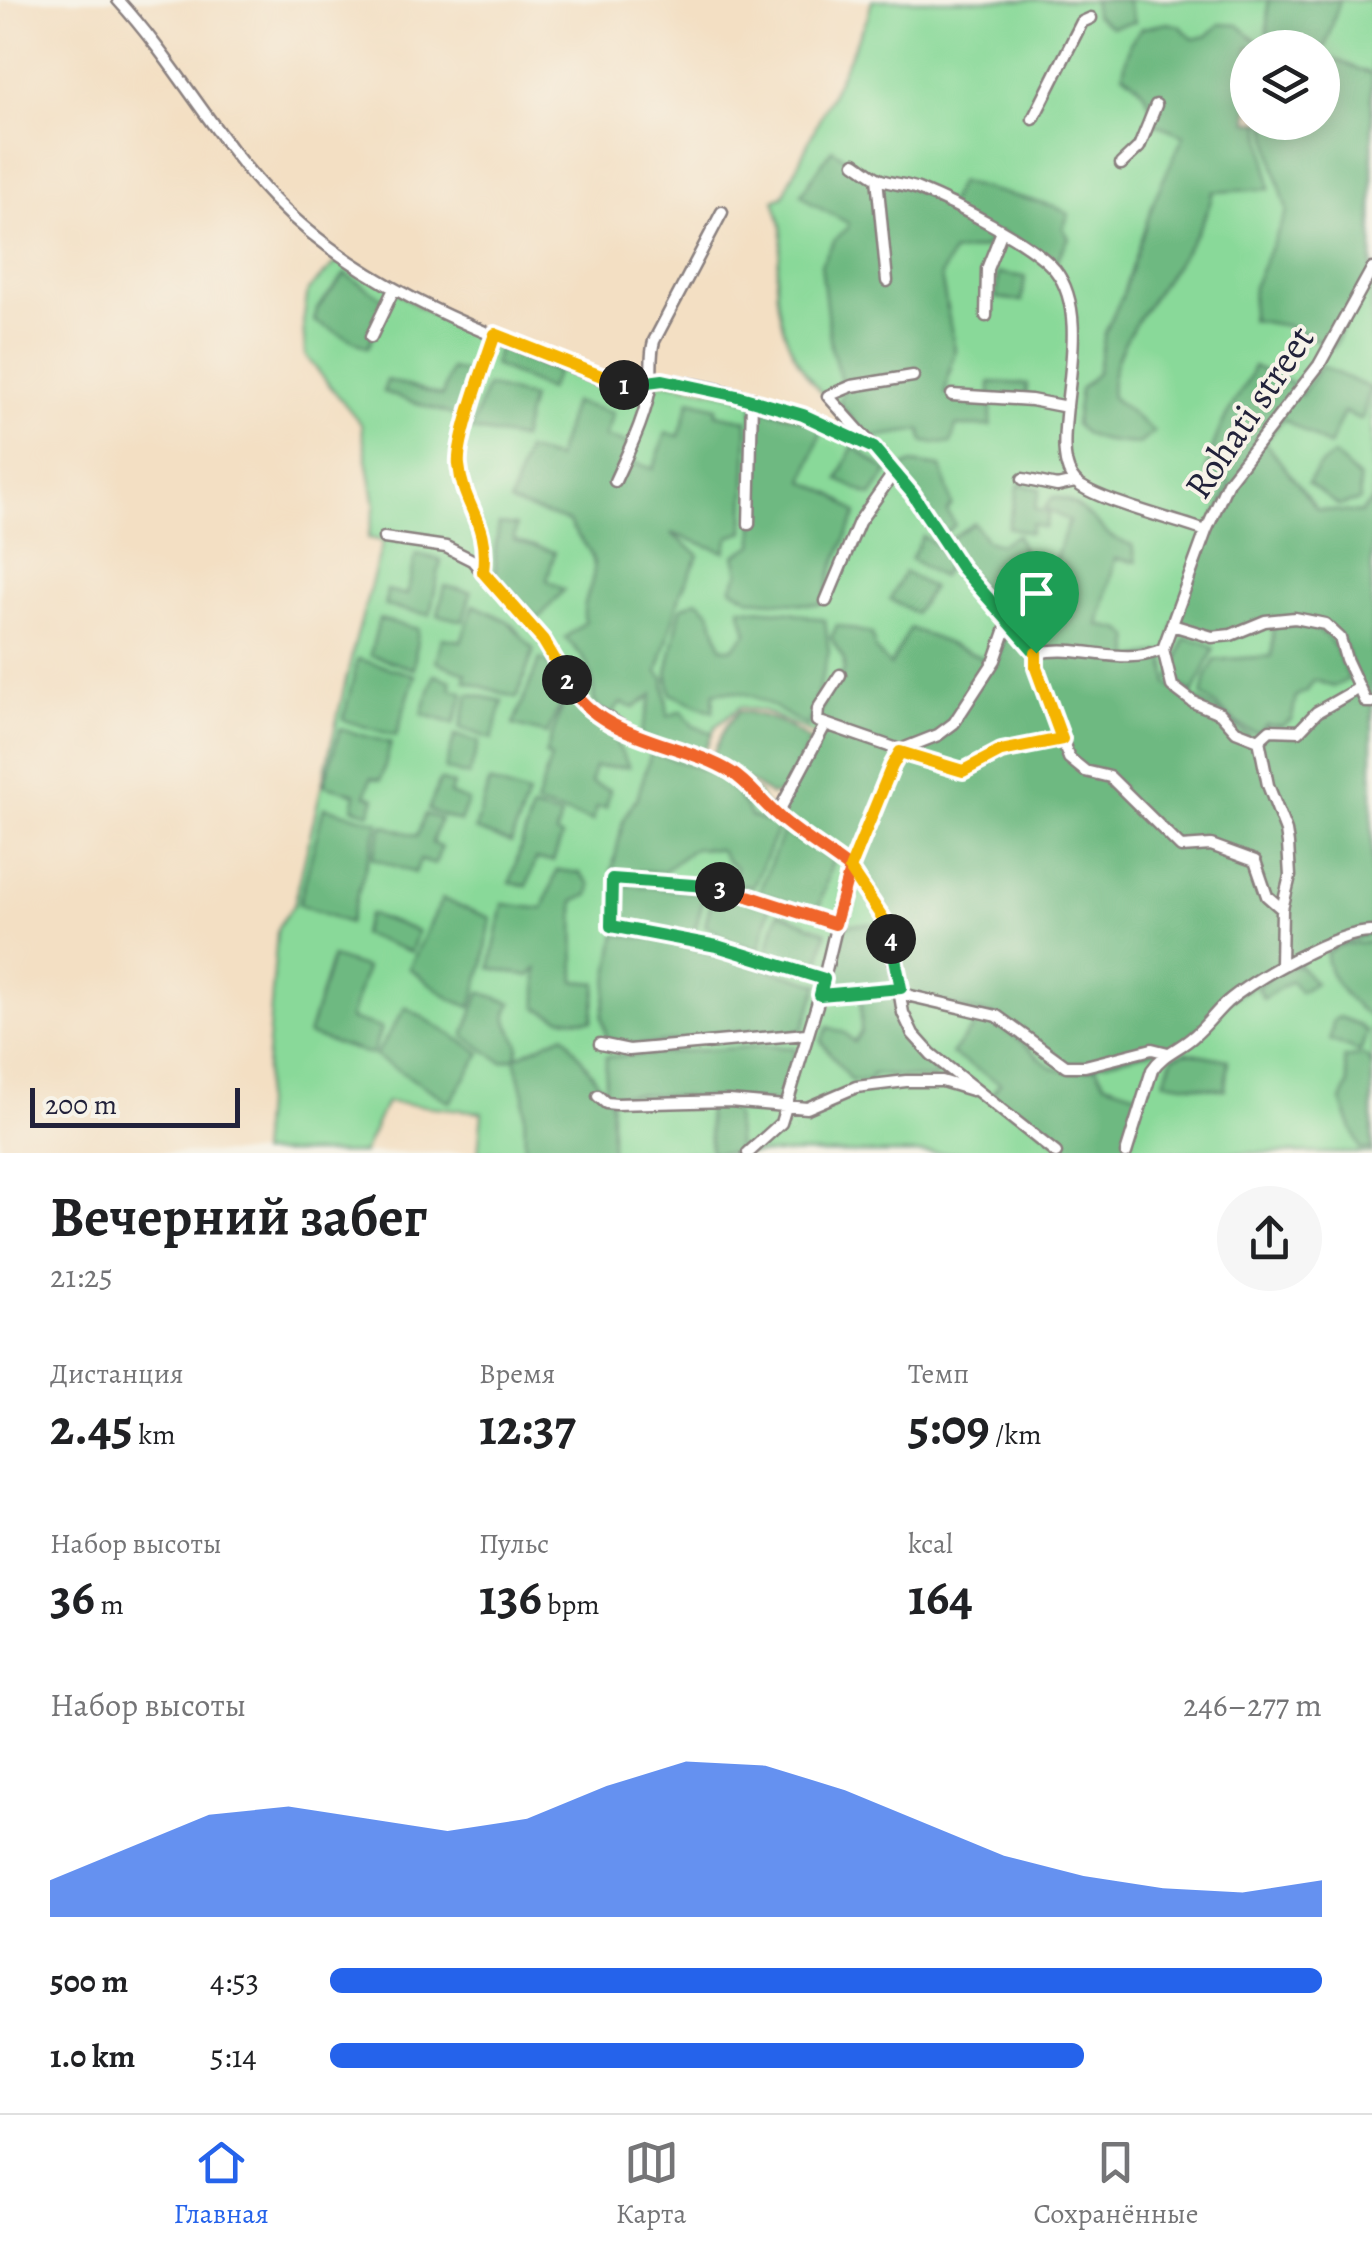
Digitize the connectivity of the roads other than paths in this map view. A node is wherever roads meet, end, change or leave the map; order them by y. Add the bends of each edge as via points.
1 (118, 0) edge
2 (1091, 18) dead end
3 (1156, 105) dead end
4 (1033, 119) dead end
5 (856, 163) dead end
6 (1121, 164) dead end
7 (877, 178) junction
8 (722, 212) dead end
9 (1002, 231) junction
10 (1372, 269) edge
11 (887, 281) dead end
12 (394, 289) junction
13 (986, 316) dead end
14 (495, 334) junction
15 (371, 338) dead end
16 (913, 376) dead end
17 (651, 380) junction
18 (952, 395) dead end
19 (752, 400) junction
20 (1067, 407) junction
21 (874, 448) junction
22 (895, 471) junction
23 (1022, 479) dead end
24 (614, 480) dead end
25 (1075, 482) junction
26 (749, 524) dead end
27 (1206, 532) junction
28 (384, 538) dead end
29 (483, 572) junction
30 (826, 601) dead end
31 (1009, 620) junction
32 (1172, 625) junction
33 (1163, 649) junction
34 (1036, 653) junction
35 (840, 675) dead end
36 (1359, 688) junction
37 (1372, 702) edge
38 (826, 724) junction
39 (1062, 739) junction
40 (1259, 740) junction
41 (900, 752) junction
42 (777, 815) junction
43 (850, 869) junction
44 (1282, 910) junction
45 (835, 924) junction
46 (1372, 932) edge
47 (1281, 964) junction
48 (824, 979) junction
49 (901, 991) junction
50 (820, 995) junction
51 (806, 1034) junction
52 (600, 1044) dead end
53 (1168, 1053) junction
54 (983, 1094) junction
55 (598, 1096) dead end
56 (785, 1108) junction
57 (748, 1153) edge
58 (1056, 1153) edge
59 (1126, 1153) edge

1 - 12 street via 274,198 327,248
2 - 4 street via 1082,22
3 - 6 street via 1139,148
5 - 7 street
7 - 9 street via 923,191
7 - 11 street
8 - 17 street via 654,341
9 - 13 street via 986,268
9 - 20 street via 1053,268 1072,303
10 - 27 street, Rohati street via 1319,366 1228,482
12 - 14 street
12 - 15 street
14 - 17 street via 615,384
14 - 29 street via 458,458 482,529
16 - 21 street via 828,396
17 - 19 street
17 - 24 street
18 - 20 street
19 - 21 street
19 - 26 street
20 - 25 street via 1065,460
21 - 22 street
22 - 30 street via 860,522
22 - 31 street via 961,567
23 - 25 street via 1057,486
25 - 27 street
27 - 32 street, Rohati street
28 - 29 street via 452,548
29 - 42 street via 543,640 583,703 642,738 721,766
31 - 34 street
31 - 41 street via 995,660 954,724
32 - 33 street, Rohati street
32 - 36 street via 1218,637 1266,621 1325,624 1337,632
33 - 34 street via 1134,659 1074,649
33 - 40 street via 1172,686
34 - 39 street
35 - 38 street via 816,716
36 - 37 street
36 - 40 street via 1299,731 1270,730
38 - 41 street
38 - 42 street
39 - 41 street via 1001,751 963,771
39 - 44 street via 1076,764 1110,776 1178,846 1210,846 1255,861 1267,896
40 - 44 street via 1286,831 1290,887
41 - 43 street
42 - 43 street
43 - 45 street
43 - 49 street via 884,920
44 - 47 street
45 - 48 street
45 - 48 street via 721,887 612,879 611,926 717,946
46 - 47 street via 1348,935
47 - 53 street
48 - 50 street
49 - 50 street
49 - 53 street via 997,1016 1066,1066 1152,1049
49 - 54 street via 907,1026 918,1042
50 - 51 street
51 - 52 street via 629,1050
51 - 56 street
53 - 59 street via 1152,1070
54 - 56 street via 942,1081 906,1081 856,1086 807,1108
54 - 58 street
55 - 56 street via 616,1104 730,1101
56 - 57 street via 781,1123

